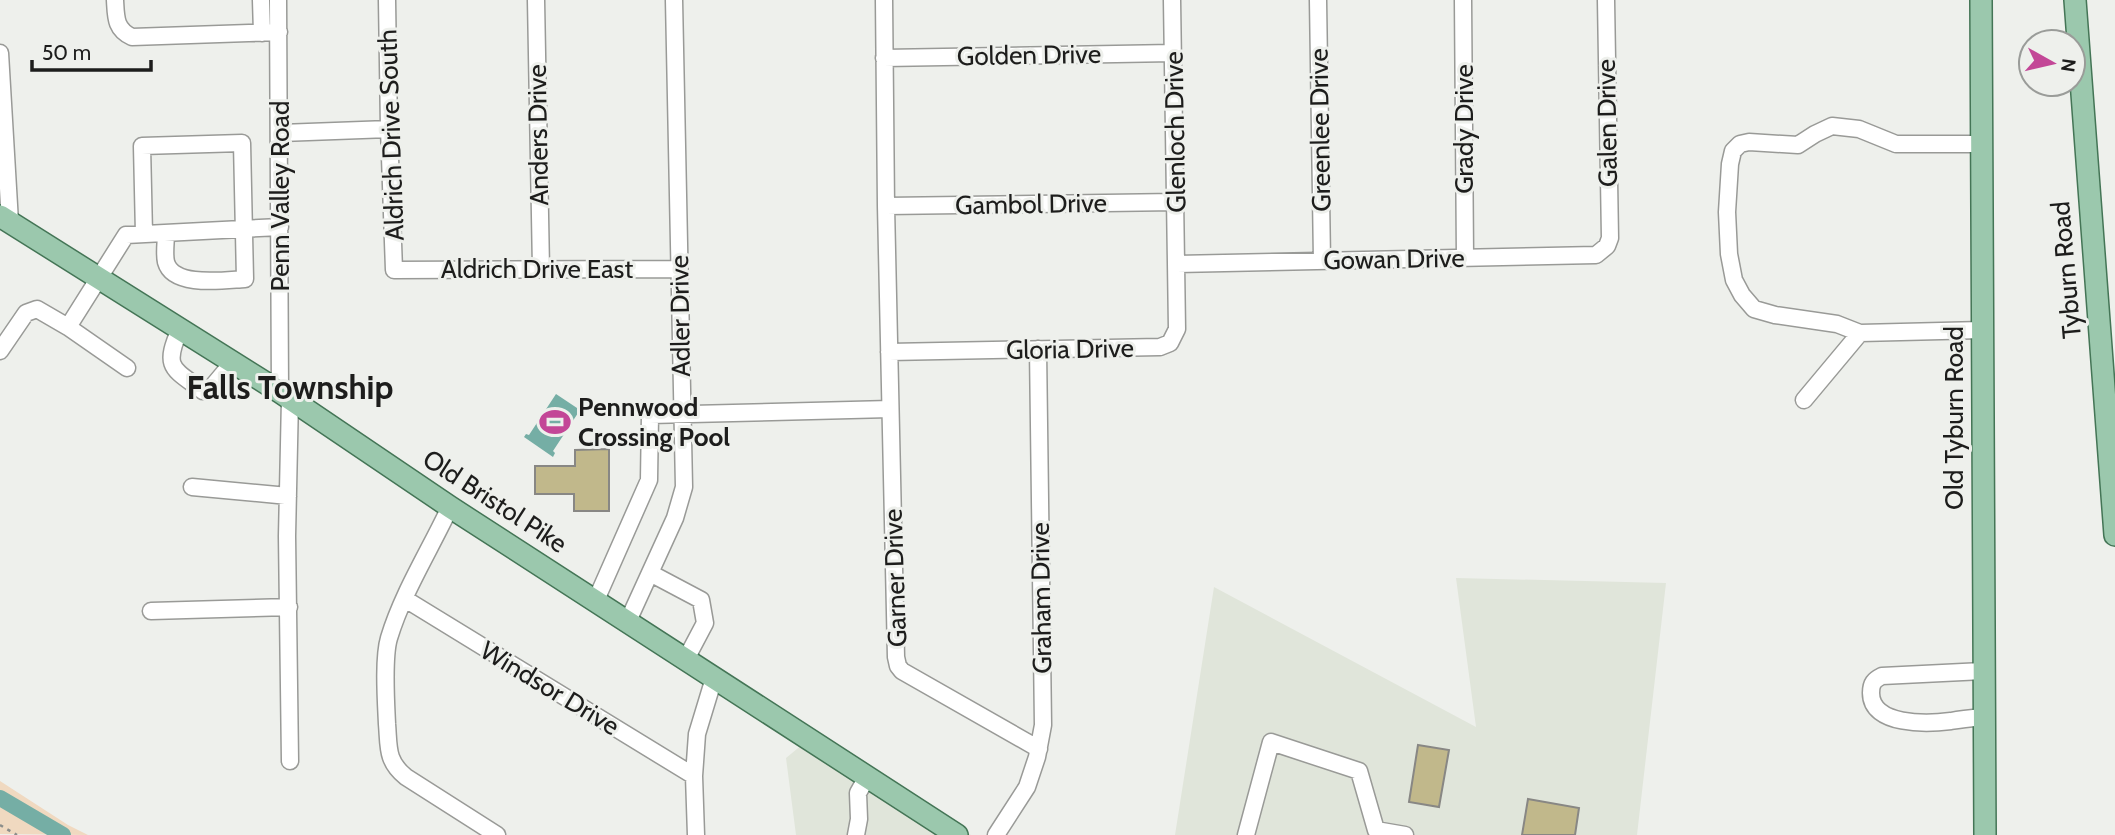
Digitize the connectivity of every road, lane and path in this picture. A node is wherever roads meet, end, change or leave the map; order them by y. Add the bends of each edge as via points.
1 (115, 0) edge
2 (261, 0) edge
3 (278, 0) edge
4 (387, 0) edge
5 (536, 0) edge
6 (674, 0) edge
7 (884, 0) edge
8 (1172, 0) edge
9 (1318, 0) edge
10 (1463, 0) edge
11 (1606, 0) edge
12 (1981, 0) edge
13 (2075, 0) edge
14 (279, 32) junction
15 (262, 33) junction
16 (0, 53) edge
17 (1173, 53) junction
18 (884, 58) junction
19 (389, 129) junction
20 (281, 133) junction
21 (1982, 145) junction
22 (1176, 202) junction
23 (886, 206) junction
24 (5, 219) edge
25 (280, 227) junction
26 (244, 229) junction
27 (166, 233) junction
28 (144, 234) junction
29 (1607, 246) joint
30 (1465, 258) junction
31 (1322, 261) junction
32 (1177, 264) junction
33 (541, 269) junction
34 (679, 269) junction
35 (394, 270) joint
36 (98, 277) junction
37 (68, 327) junction
38 (180, 329) junction
39 (1982, 330) junction
40 (1860, 333) junction
41 (1038, 349) junction
42 (0, 351) edge
43 (889, 352) junction
44 (233, 362) junction
45 (127, 368) dead end
46 (285, 395) junction
47 (1804, 400) dead end
48 (890, 409) junction
49 (682, 413) junction
50 (192, 486) dead end
51 (288, 496) junction
52 (450, 507) junction
53 (2115, 535) edge
54 (650, 573) junction
55 (405, 599) junction
56 (596, 600) junction
57 (289, 607) junction
58 (151, 611) dead end
59 (628, 621) junction
60 (686, 659) junction
61 (1983, 671) junction
62 (714, 678) junction
63 (1984, 717) junction
64 (1039, 749) junction
65 (290, 761) dead end
66 (694, 776) junction
67 (867, 777) junction
68 (0, 825) edge
69 (17, 835) edge
70 (497, 835) edge
71 (696, 835) edge
72 (856, 835) edge
73 (957, 835) edge
74 (996, 835) edge
75 (1246, 835) edge
76 (1405, 835) edge
77 (1985, 835) edge

1 - 15 street via 116,20 123,32 137,37
2 - 15 street
3 - 14 street, Penn Valley Road
4 - 19 street, Aldrich Drive South
5 - 33 street, Anders Drive
6 - 34 street, Adler Drive
7 - 18 street, Garner Drive
8 - 17 street, Glenloch Drive
9 - 31 street, Greenlee Drive
10 - 30 street, Grady Drive
11 - 29 street, Galen Drive
12 - 21 main road, Old Tyburn Road
13 - 53 main road, Tyburn Road
14 - 15 street
14 - 20 street, Penn Valley Road
16 - 24 street
17 - 18 street, Golden Drive
17 - 22 street, Glenloch Drive
18 - 23 street, Garner Drive
19 - 20 street
19 - 35 street, Aldrich Drive South
20 - 25 street, Penn Valley Road
21 - 39 main road, Old Tyburn Road
21 - 40 street via 1896,144 1859,129 1832,126 1798,145 1749,142 1733,151 1728,181 1729,254 1742,295 1754,309 1775,316 1837,324
22 - 23 street, Gambol Drive
22 - 32 street, Glenloch Drive
23 - 43 street, Garner Drive
24 - 36 main road, Old Bristol Pike
25 - 26 street
25 - 46 street, Penn Valley Road
26 - 27 street
26 - 27 street via 245,279 189,280 174,273 166,261
26 - 28 street via 242,143 142,146
27 - 28 street
28 - 36 street via 126,235
29 - 30 street, Gowan Drive via 1596,254
30 - 31 street, Gowan Drive
31 - 32 street, Gowan Drive
32 - 41 street, Gloria Drive via 1177,329 1170,343 1160,347
33 - 34 street, Aldrich Drive East
33 - 35 street, Aldrich Drive East
34 - 49 street, Adler Drive
36 - 37 street
36 - 38 main road, Old Bristol Pike
37 - 42 street via 37,309 26,313
37 - 45 street
38 - 44 main road, Old Bristol Pike
38 - 44 street via 170,362 203,391
39 - 40 street
39 - 61 main road, Old Tyburn Road
40 - 47 street
41 - 43 street, Gloria Drive
41 - 64 street, Graham Drive via 1043,725
43 - 48 street, Garner Drive
44 - 46 main road, Old Bristol Pike
46 - 51 street, Penn Valley Road
46 - 52 main road, Old Bristol Pike
48 - 49 street
48 - 64 street, Garner Drive via 898,666
49 - 54 street, Adler Drive via 682,500
49 - 56 street via 650,415 649,480
50 - 51 street
51 - 57 street, Penn Valley Road
52 - 55 street
52 - 56 main road, Old Bristol Pike
54 - 59 street, Adler Drive
54 - 60 street via 701,600 705,623
55 - 66 street, Windsor Drive
55 - 70 street via 388,641 386,702 391,760 406,777
56 - 59 main road, Old Bristol Pike
57 - 58 street
57 - 65 street, Penn Valley Road
59 - 60 main road, Old Bristol Pike
60 - 62 main road, Old Bristol Pike
61 - 63 main road, Old Tyburn Road
61 - 63 street via 1882,676 1874,680 1871,702 1890,717 1909,721
62 - 66 street via 697,734
62 - 67 main road, Old Bristol Pike
63 - 77 main road, Old Tyburn Road
64 - 74 street, Graham Drive via 1027,787
66 - 71 street
67 - 72 street via 858,793
67 - 73 main road, Old Bristol Pike
68 - 69 path
75 - 76 street via 1271,742 1359,771 1376,830

